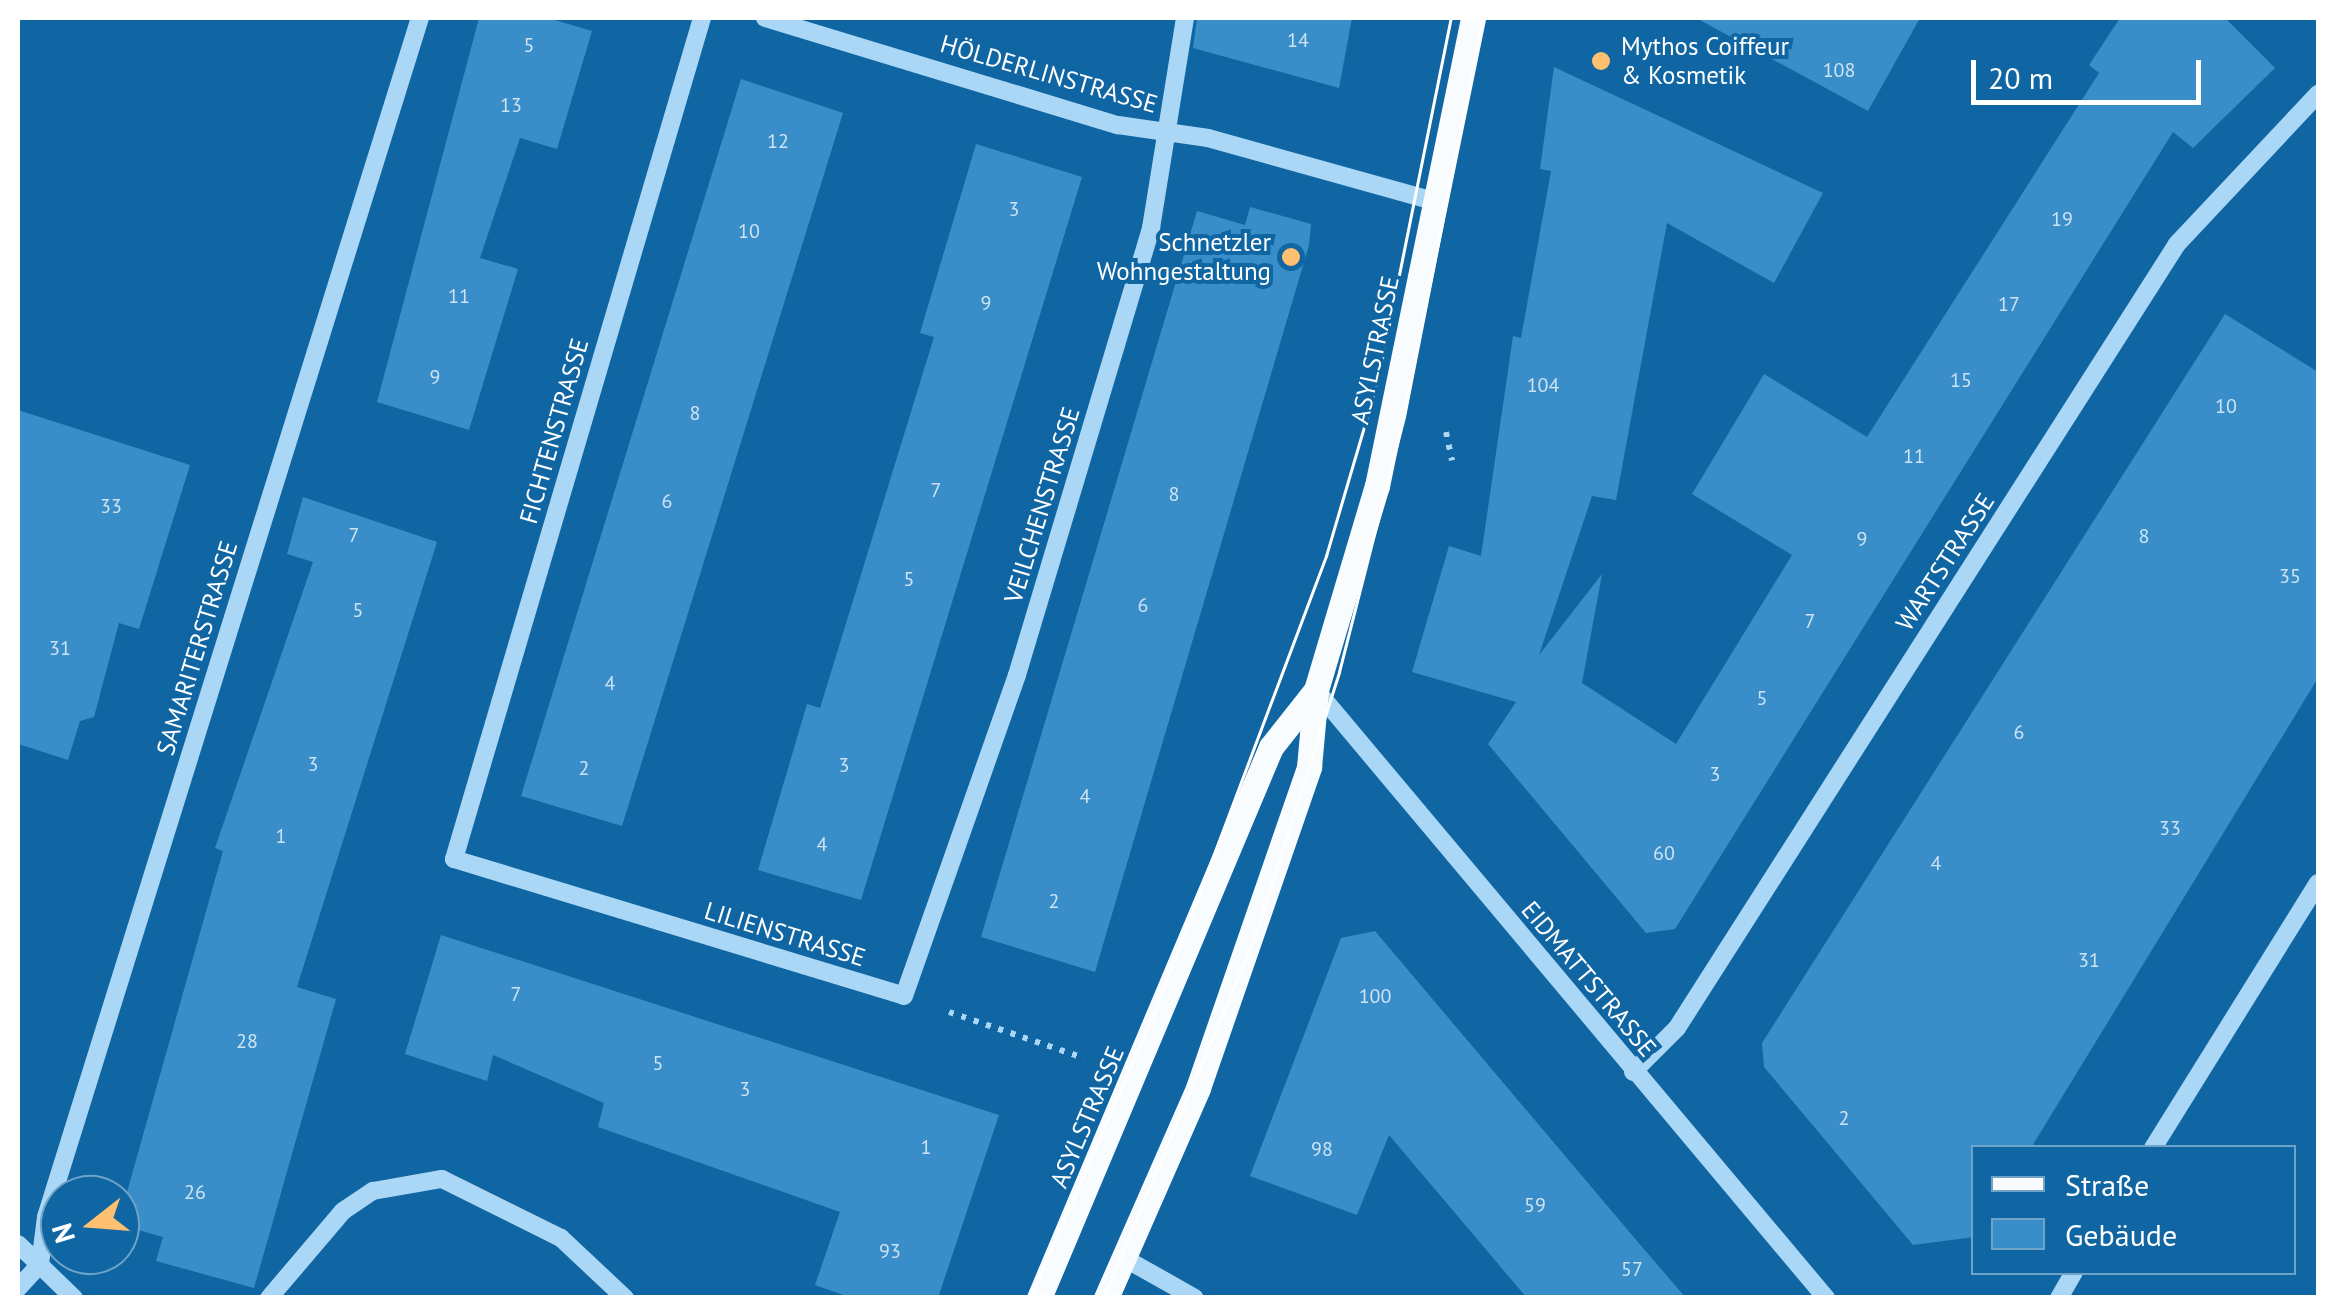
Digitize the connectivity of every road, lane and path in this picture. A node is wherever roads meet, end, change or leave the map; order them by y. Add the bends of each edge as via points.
1 (420, 18) edge
2 (702, 18) edge
3 (765, 18) edge
4 (1185, 18) edge
5 (1473, 18) edge
6 (2318, 94) edge
7 (1163, 132) junction
8 (1437, 202) junction
9 (1316, 690) junction
10 (454, 860) joint
11 (2318, 883) edge
12 (904, 996) junction
13 (1100, 1064) dead end
14 (1633, 1072) junction
15 (2155, 1145) edge
16 (59, 1175) edge
17 (18, 1244) edge
18 (1124, 1258) junction
19 (40, 1264) joint
20 (51, 1275) edge
21 (2072, 1275) edge
22 (18, 1288) edge
23 (74, 1298) edge
24 (269, 1298) edge
25 (625, 1298) edge
26 (1039, 1298) edge
27 (1106, 1298) edge
28 (1194, 1298) edge
29 (1826, 1298) edge
30 (2059, 1298) edge

1 - 16 street, SAMARITERSTRASSE
2 - 10 street, FICHTENSTRASSE
3 - 7 street, HÖLDERLINSTRASSE
4 - 7 street, VEILCHENSTRASSE
5 - 8 main road, ASYLSTRASSE
6 - 14 street, WARTSTRASSE via 2177,244 1677,1028
7 - 8 street, HÖLDERLINSTRASSE
7 - 12 street, VEILCHENSTRASSE via 1146,247 1016,675
8 - 9 main road, ASYLSTRASSE via 1377,486
9 - 14 street, EIDMATTSTRASSE
9 - 18 main road, ASYLSTRASSE via 1309,768 1277,875
9 - 26 main road, ASYLSTRASSE via 1271,746
10 - 12 street, LILIENSTRASSE
11 - 15 street
12 - 13 path
14 - 29 street, EIDMATTSTRASSE
17 - 19 street
18 - 27 main road, ASYLSTRASSE
18 - 28 street
19 - 22 street
20 - 23 street
21 - 30 street
24 - 25 street via 344,1210 373,1190 442,1179 562,1238

